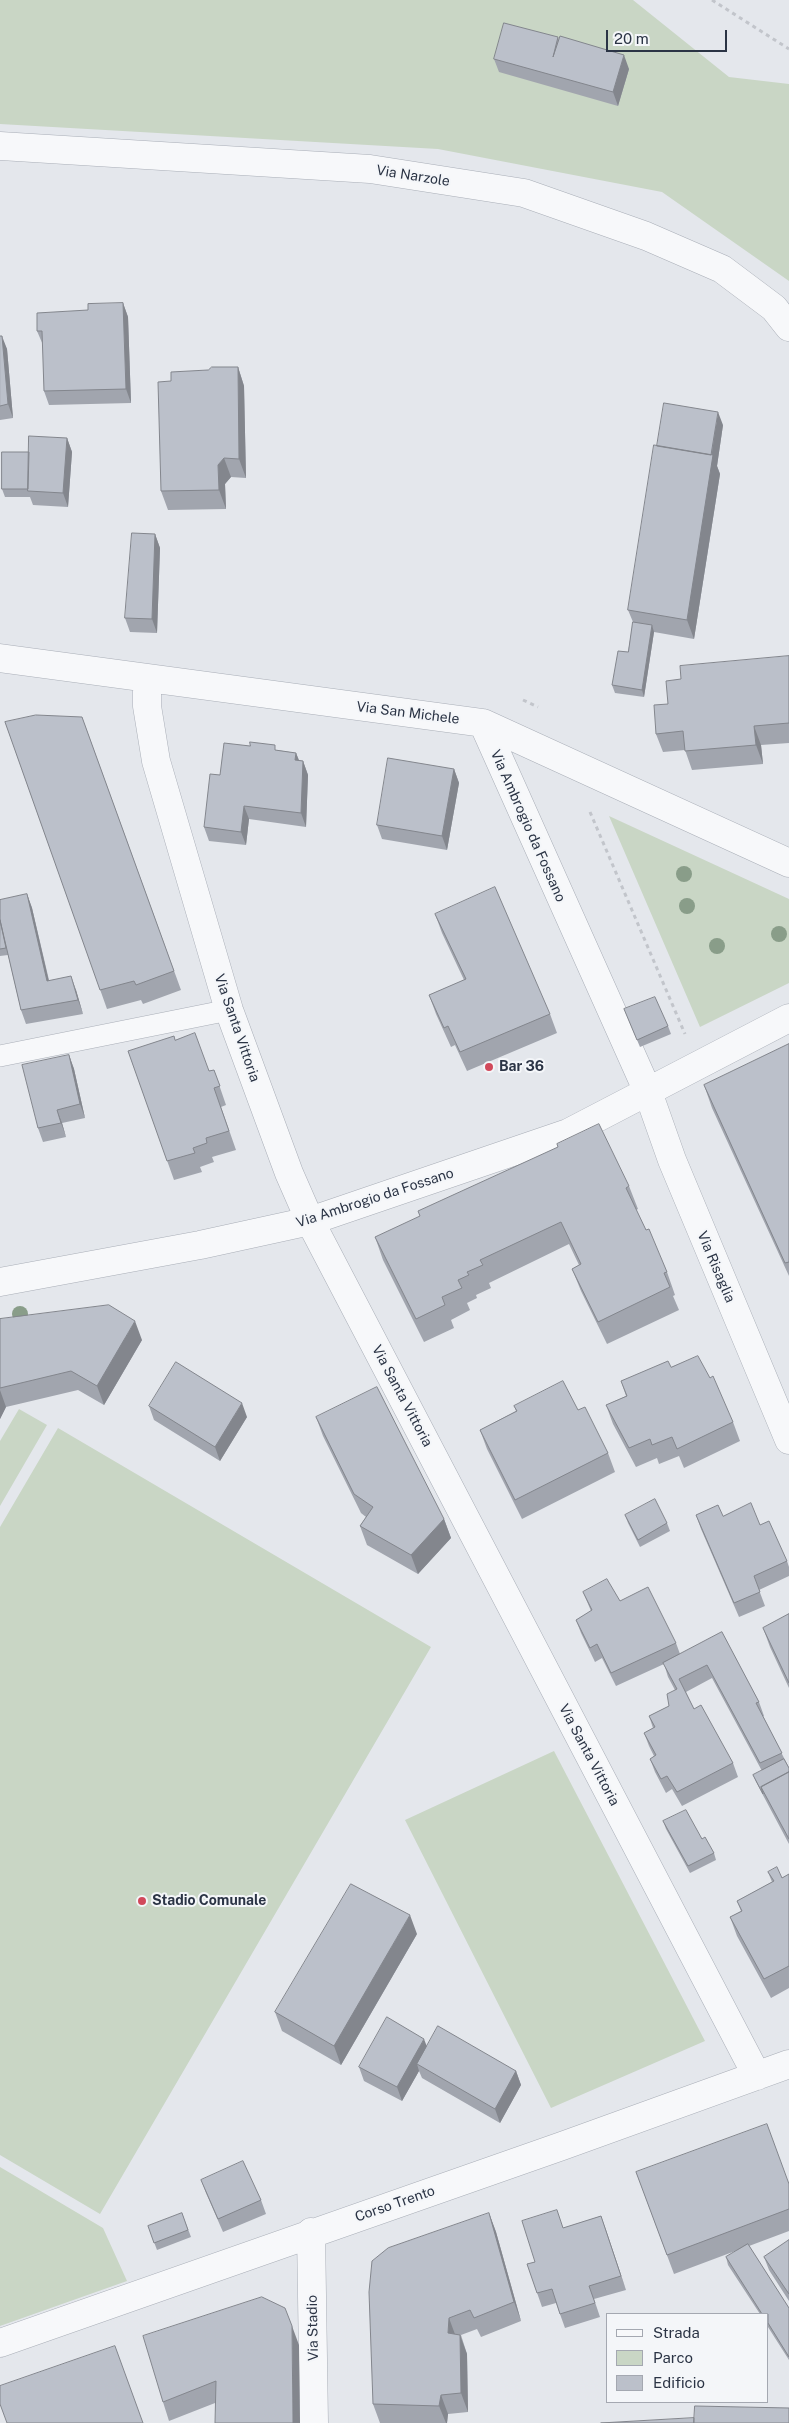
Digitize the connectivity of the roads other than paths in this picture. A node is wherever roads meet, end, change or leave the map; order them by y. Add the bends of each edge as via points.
1 (0, 146) edge
2 (789, 327) edge
3 (0, 658) edge
4 (147, 679) junction
5 (483, 723) junction
6 (789, 863) edge
7 (229, 1010) junction
8 (789, 1018) edge
9 (0, 1056) edge
10 (648, 1092) junction
11 (310, 1221) junction
12 (0, 1282) edge
13 (789, 1440) edge
14 (789, 2064) edge
15 (757, 2076) junction
16 (311, 2232) junction
17 (0, 2342) edge
18 (314, 2423) edge

1 - 2 street, Via Narzole via 370,170 524,193 646,236 722,269 774,308
3 - 4 street, Via San Michele
4 - 5 street, Via San Michele
4 - 7 street, Via Santa Vittoria via 146,706 156,761
5 - 6 street, Via San Michele
5 - 10 street, Via Ambrogio da Fossano
7 - 9 lane
7 - 11 street, Via Santa Vittoria
8 - 10 street, Via Ambrogio da Fossano
10 - 11 street, Via Ambrogio da Fossano via 568,1133
10 - 13 street, Via Risaglia via 672,1160
11 - 12 street, Via Ambrogio da Fossano
11 - 15 street, Via Santa Vittoria
14 - 15 street, Corso Trento
15 - 16 street, Corso Trento
16 - 17 street, Corso Trento
16 - 18 street, Via Stadio

